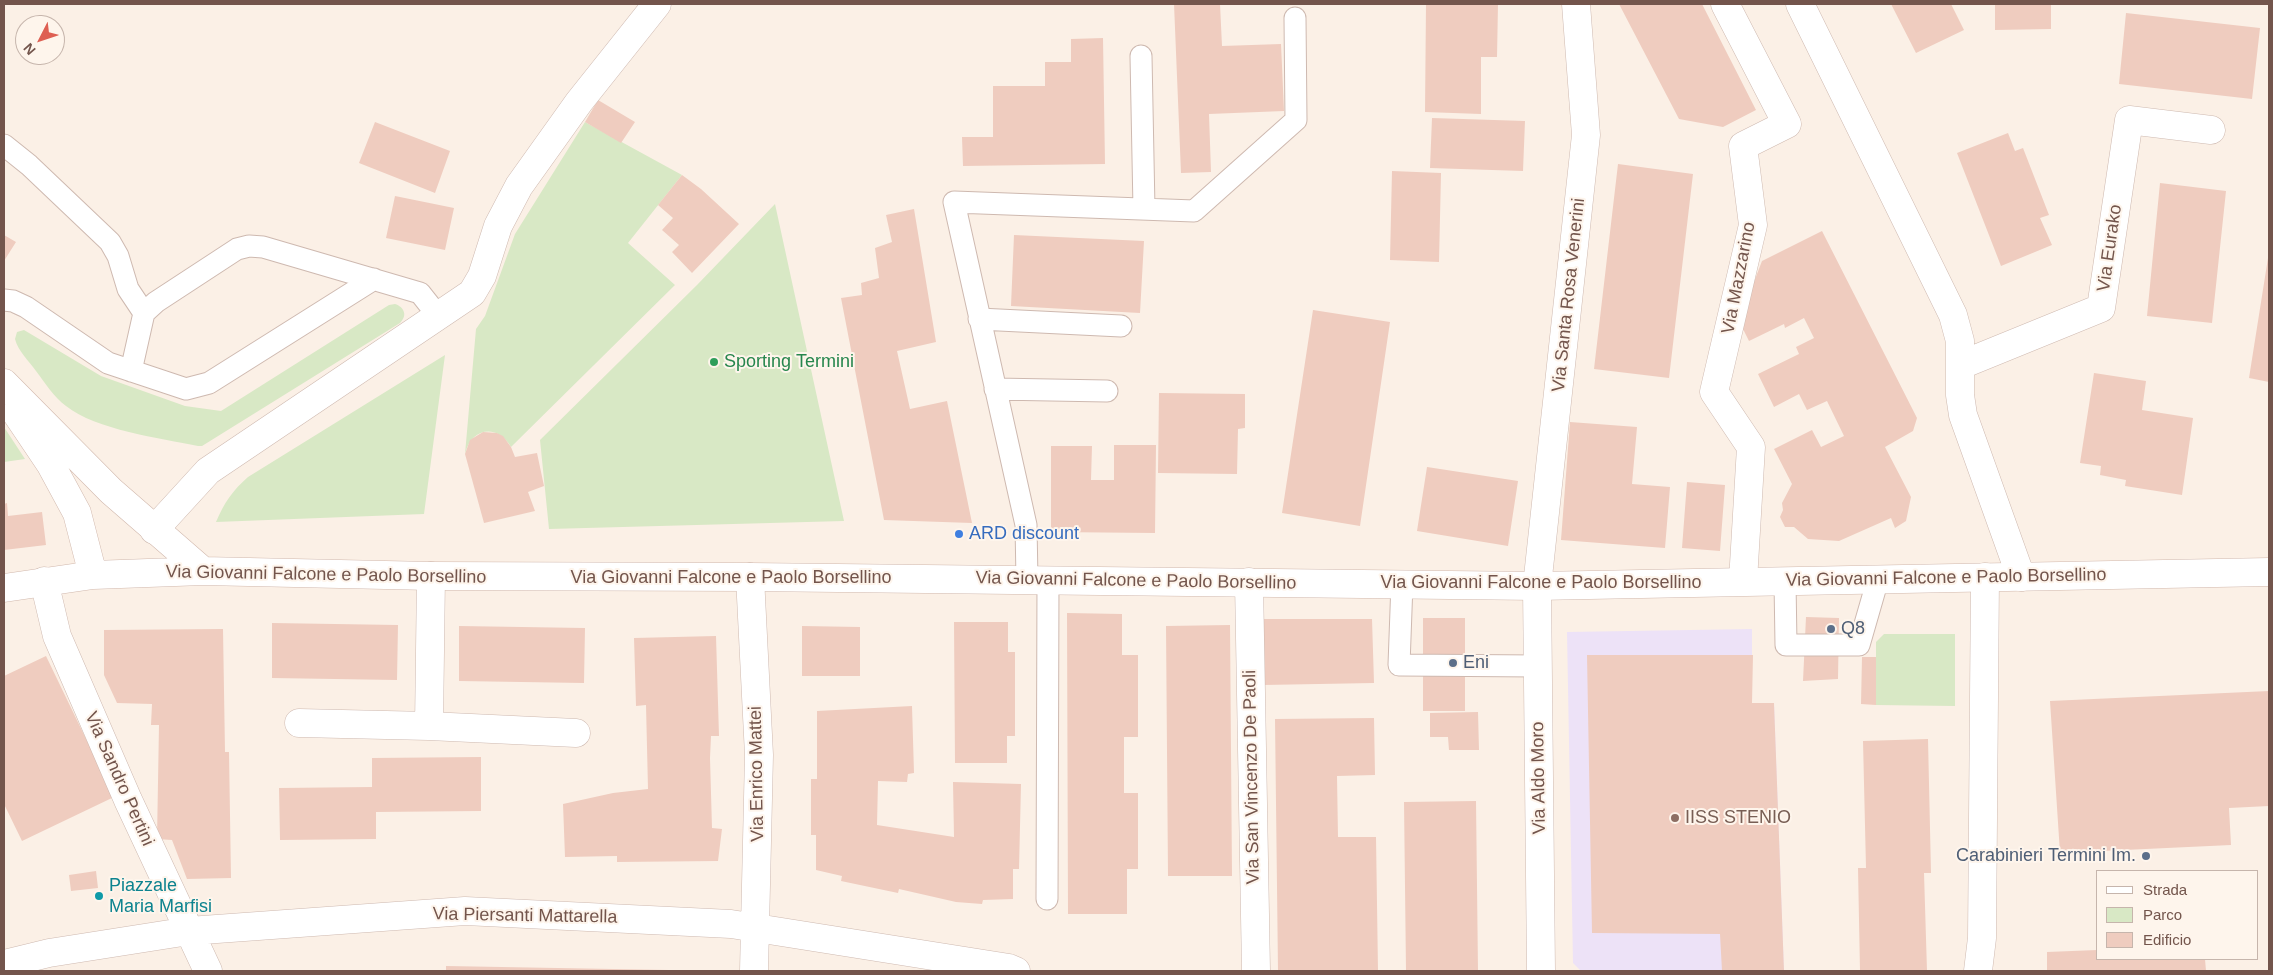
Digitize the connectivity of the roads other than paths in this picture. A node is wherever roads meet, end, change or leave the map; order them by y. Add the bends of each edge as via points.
1 (657, 4) edge
2 (1576, 4) edge
3 (1725, 4) edge
4 (1800, 4) edge
5 (1295, 18) dead end
6 (1140, 56) dead end
7 (2211, 130) dead end
8 (4, 145) edge
9 (1144, 209) junction
10 (374, 279) junction
11 (4, 300) edge
12 (144, 313) junction
13 (438, 316) junction
14 (979, 319) junction
15 (1121, 326) dead end
16 (1961, 365) junction
17 (130, 370) junction
18 (4, 383) edge
19 (995, 389) junction
20 (1107, 391) dead end
21 (4, 395) edge
22 (154, 530) junction
23 (203, 571) junction
24 (2269, 572) edge
25 (93, 575) junction
26 (431, 576) junction
27 (2021, 576) junction
28 (750, 577) junction
29 (1985, 577) junction
30 (1878, 579) junction
31 (1037, 580) junction
32 (44, 581) junction
33 (1785, 581) junction
34 (1249, 582) junction
35 (1744, 582) junction
36 (1402, 583) junction
37 (1537, 586) junction
38 (4, 588) edge
39 (1538, 666) junction
40 (299, 723) dead end
41 (429, 726) junction
42 (576, 733) dead end
43 (1047, 899) dead end
44 (757, 928) junction
45 (189, 931) junction
46 (896, 961) edge
47 (4, 964) edge
48 (208, 971) edge
49 (754, 971) edge
50 (1016, 971) edge
51 (1256, 971) edge
52 (1541, 971) edge
53 (1978, 971) edge

1 - 13 street via 578,102 519,186 498,226 482,276 472,293
2 - 37 street, Via Santa Rosa Venerini via 1586,135
3 - 35 street, Via Mazzarino via 1787,124 1743,146 1753,225 1714,392 1751,447
4 - 16 street via 1953,316 1960,341
5 - 9 lane via 1296,120 1194,211
6 - 9 lane
7 - 16 street, Via Eurako via 2129,120 2101,308
8 - 12 lane via 110,242 128,288
9 - 14 lane via 954,202
10 - 12 lane via 263,247 249,246 237,249
10 - 13 lane via 420,292
10 - 17 lane via 209,383 186,389
11 - 17 lane via 26,307 108,363
12 - 17 lane
13 - 22 street via 208,471
14 - 15 lane
14 - 19 lane
16 - 27 street via 1963,414
18 - 22 street
19 - 20 lane
19 - 31 lane
21 - 25 street via 52,464 77,514
22 - 23 street
23 - 25 street, Via Giovanni Falcone e Paolo Borsellino
23 - 26 street, Via Giovanni Falcone e Paolo Borsellino
24 - 27 street, Via Giovanni Falcone e Paolo Borsellino
25 - 32 street, Via Giovanni Falcone e Paolo Borsellino
26 - 28 street, Via Giovanni Falcone e Paolo Borsellino
26 - 41 street
27 - 29 street, Via Giovanni Falcone e Paolo Borsellino
28 - 31 street, Via Giovanni Falcone e Paolo Borsellino
28 - 44 street, Via Enrico Mattei via 759,755
29 - 30 street, Via Giovanni Falcone e Paolo Borsellino
29 - 53 street via 1982,938
30 - 33 street, Via Giovanni Falcone e Paolo Borsellino
30 - 33 lane via 1860,645 1786,645
31 - 34 street, Via Giovanni Falcone e Paolo Borsellino
31 - 43 lane
32 - 38 street, Via Giovanni Falcone e Paolo Borsellino
32 - 45 street, Via Sandro Pertini via 57,636
33 - 35 street, Via Giovanni Falcone e Paolo Borsellino
34 - 36 street, Via Giovanni Falcone e Paolo Borsellino
34 - 51 street, Via San Vincenzo De Paoli
35 - 37 street, Via Giovanni Falcone e Paolo Borsellino
36 - 37 street, Via Giovanni Falcone e Paolo Borsellino
36 - 39 lane via 1399,665
37 - 39 street, Via Aldo Moro
39 - 52 street, Via Aldo Moro
40 - 41 street
41 - 42 street
44 - 45 street, Via Piersanti Mattarella via 465,911
44 - 46 street, Via Piersanti Mattarella
44 - 49 street, Via Enrico Mattei
45 - 47 street, Via Piersanti Mattarella via 49,953
45 - 48 street, Via Sandro Pertini
46 - 50 street, Via Piersanti Mattarella

